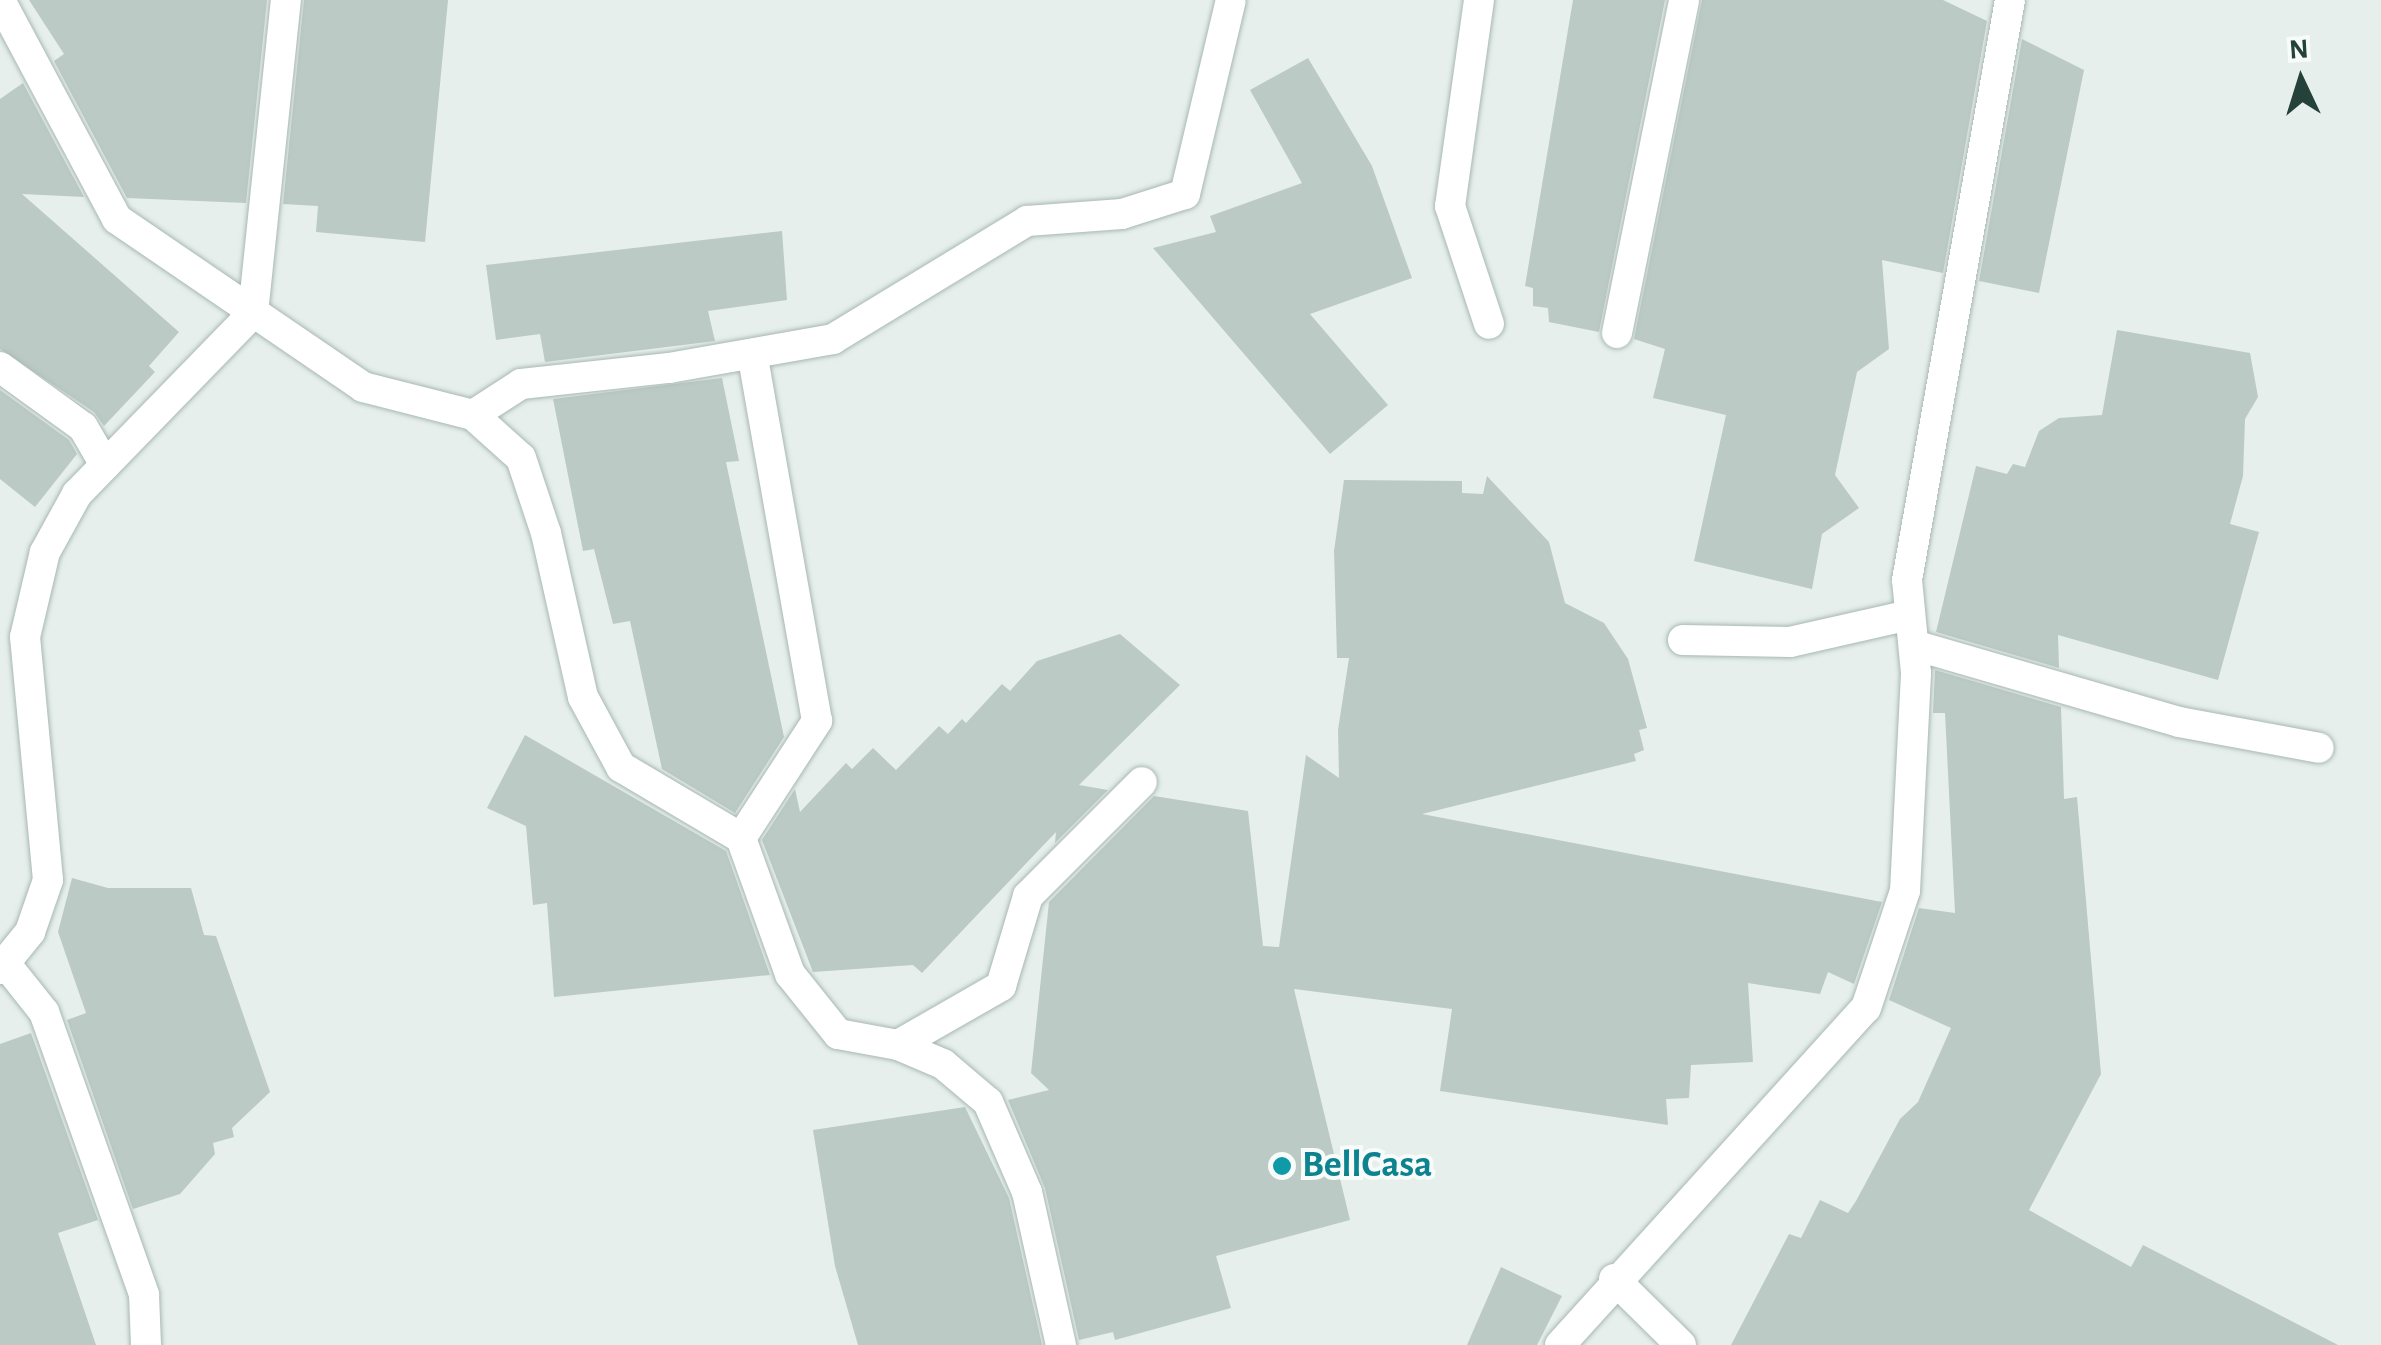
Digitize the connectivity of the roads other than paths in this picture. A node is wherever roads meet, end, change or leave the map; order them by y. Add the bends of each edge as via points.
1 (0, 0) edge
2 (286, 0) edge
3 (1231, 0) edge
4 (1479, 0) edge
5 (1684, 0) edge
6 (2010, 0) edge
7 (253, 313) junction
8 (1489, 324) dead end
9 (1617, 333) dead end
10 (752, 354) junction
11 (0, 366) edge
12 (474, 416) junction
13 (105, 466) junction
14 (1912, 630) junction
15 (1683, 640) dead end
16 (2319, 748) dead end
17 (1142, 782) dead end
18 (741, 838) junction
19 (2, 966) edge
20 (898, 1046) junction
21 (1614, 1279) junction
22 (146, 1345) edge
23 (1061, 1345) edge
24 (1560, 1345) edge
25 (1681, 1345) edge

1 - 7 street via 67,136 118,219
2 - 7 street
3 - 10 street via 1185,194 1122,214 1027,221 832,339
4 - 8 street via 1450,206
5 - 9 street
6 - 14 street via 1907,580
7 - 12 street via 363,387
7 - 13 street
10 - 12 street via 521,384
10 - 18 street via 817,721
11 - 13 street via 83,427
12 - 18 street via 521,458 546,533 583,697 620,767
13 - 19 street via 78,494 44,552 25,637 48,880 30,932
14 - 15 street via 1790,642
14 - 16 street via 2179,722
14 - 21 street via 1906,891 1866,1008
17 - 20 street via 1028,896 1002,986
18 - 20 street via 790,974 838,1034
19 - 22 street via 44,1012 144,1295
20 - 23 street via 944,1064 988,1102 1028,1192
21 - 24 street
21 - 25 street

